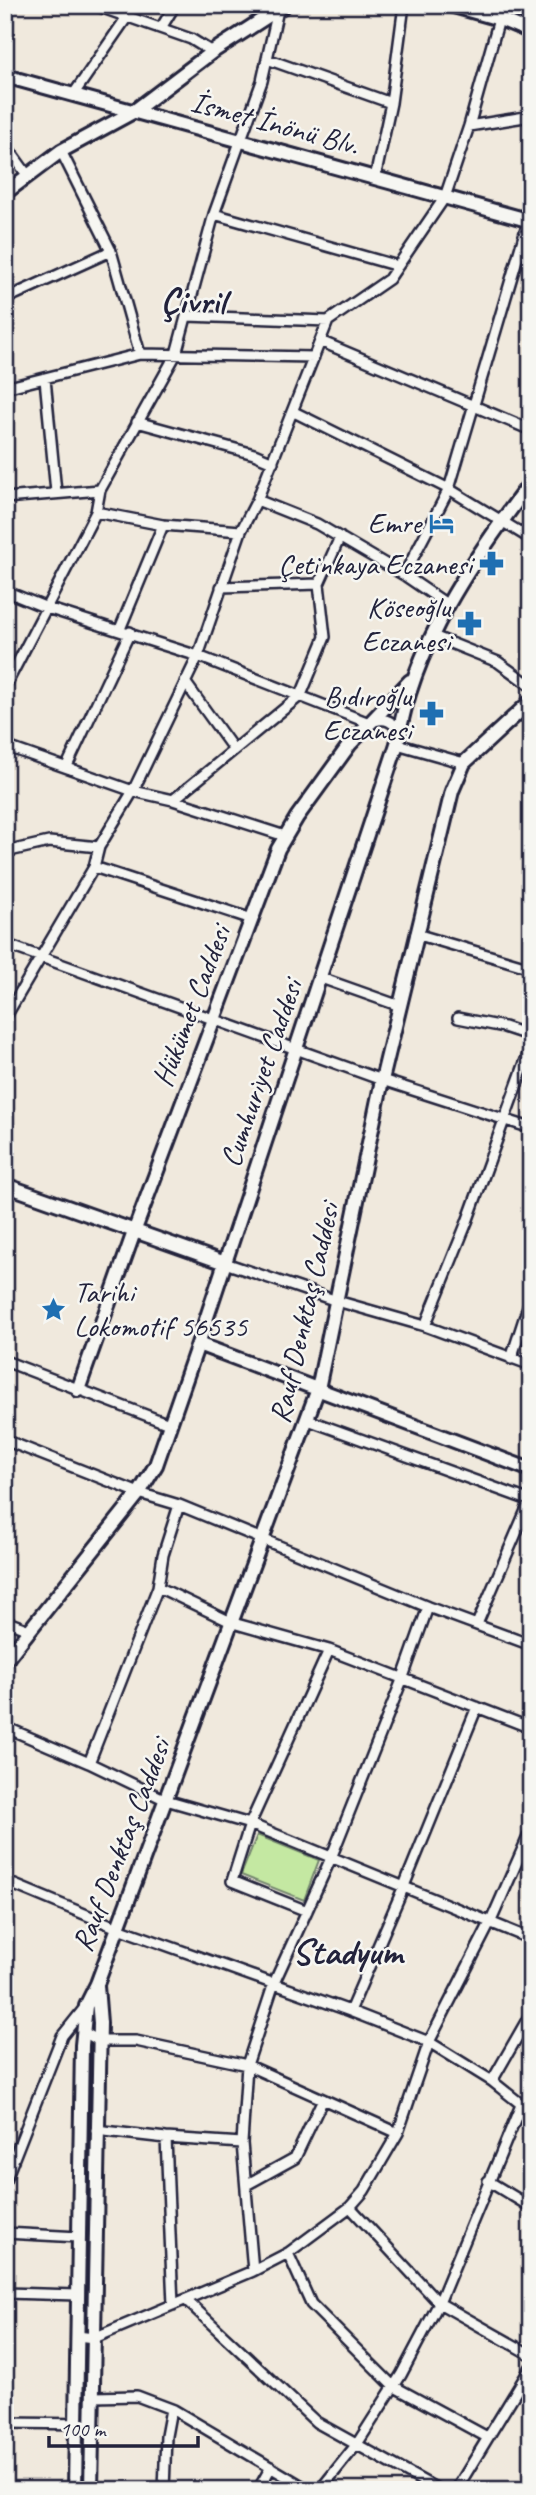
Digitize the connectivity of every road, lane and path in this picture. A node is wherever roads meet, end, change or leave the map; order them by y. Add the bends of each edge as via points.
1 (94, 5) edge
2 (176, 5) edge
3 (404, 5) edge
4 (450, 5) edge
5 (503, 5) edge
6 (281, 7) edge
7 (127, 17) junction
8 (500, 19) junction
9 (161, 28) junction
10 (531, 32) edge
11 (212, 52) junction
12 (267, 59) junction
13 (5, 76) edge
14 (73, 95) junction
15 (391, 103) junction
16 (133, 112) junction
17 (531, 116) edge
18 (469, 126) junction
19 (239, 142) junction
20 (5, 144) edge
21 (61, 152) junction
22 (28, 176) junction
23 (375, 178) junction
24 (5, 193) edge
25 (445, 197) junction
26 (214, 214) junction
27 (530, 218) edge
28 (111, 251) junction
29 (398, 266) junction
30 (5, 299) edge
31 (187, 316) junction
32 (328, 321) junction
33 (320, 341) junction
34 (140, 354) junction
35 (176, 354) junction
36 (314, 357) junction
37 (45, 379) junction
38 (5, 388) edge
39 (474, 405) junction
40 (293, 412) junction
41 (137, 422) junction
42 (531, 430) edge
43 (273, 462) junction
44 (531, 482) edge
45 (449, 489) junction
46 (100, 490) junction
47 (56, 492) junction
48 (5, 498) edge
49 (257, 500) junction
50 (96, 512) junction
51 (502, 521) junction
52 (163, 525) junction
53 (241, 531) junction
54 (340, 537) junction
55 (531, 539) edge
56 (404, 575) junction
57 (318, 584) junction
58 (221, 587) junction
59 (5, 591) edge
60 (448, 605) junction
61 (47, 608) junction
62 (125, 631) junction
63 (433, 636) junction
64 (198, 656) junction
65 (415, 676) junction
66 (185, 682) junction
67 (531, 686) edge
68 (5, 687) edge
69 (301, 695) junction
70 (531, 701) edge
71 (369, 723) junction
72 (399, 730) junction
73 (397, 744) junction
74 (5, 747) edge
75 (234, 750) junction
76 (464, 763) junction
77 (67, 766) junction
78 (133, 791) junction
79 (173, 800) junction
80 (285, 836) junction
81 (99, 847) junction
82 (5, 852) edge
83 (94, 867) junction
84 (252, 919) junction
85 (416, 934) junction
86 (5, 944) edge
87 (40, 957) junction
88 (531, 968) edge
89 (321, 978) junction
90 (400, 1006) junction
91 (5, 1018) edge
92 (458, 1018) dead end
93 (214, 1020) junction
94 (531, 1036) edge
95 (531, 1046) edge
96 (298, 1049) junction
97 (382, 1080) junction
98 (505, 1120) junction
99 (531, 1129) edge
100 (5, 1185) edge
101 (134, 1232) junction
102 (225, 1263) junction
103 (531, 1297) edge
104 (337, 1301) junction
105 (425, 1326) junction
106 (198, 1344) junction
107 (511, 1359) junction
108 (5, 1361) edge
109 (531, 1365) edge
110 (318, 1389) junction
111 (78, 1390) junction
112 (308, 1420) junction
113 (169, 1424) junction
114 (5, 1440) edge
115 (531, 1470) edge
116 (139, 1493) junction
117 (530, 1501) edge
118 (179, 1505) junction
119 (263, 1539) junction
120 (158, 1587) junction
121 (428, 1607) junction
122 (5, 1621) edge
123 (233, 1623) junction
124 (477, 1625) junction
125 (29, 1630) junction
126 (531, 1645) edge
127 (329, 1650) junction
128 (5, 1661) edge
129 (402, 1680) junction
130 (477, 1707) junction
131 (5, 1727) edge
132 (531, 1728) edge
133 (89, 1763) junction
134 (166, 1800) junction
135 (250, 1824) junction
136 (531, 1830) edge
137 (331, 1858) junction
138 (5, 1881) edge
139 (404, 1886) junction
140 (307, 1911) junction
141 (491, 1921) junction
142 (118, 1928) junction
143 (531, 1939) edge
144 (97, 1983) junction
145 (274, 1983) junction
146 (86, 2006) junction
147 (350, 2011) junction
148 (531, 2013) edge
149 (83, 2032) junction
150 (99, 2040) junction
151 (429, 2042) junction
152 (247, 2065) junction
153 (492, 2081) junction
154 (323, 2099) junction
155 (521, 2105) junction
156 (531, 2112) edge
157 (96, 2130) junction
158 (398, 2133) junction
159 (166, 2138) junction
160 (242, 2143) junction
161 (5, 2181) edge
162 (488, 2181) junction
163 (246, 2185) junction
164 (350, 2207) junction
165 (531, 2207) edge
166 (5, 2233) edge
167 (79, 2236) junction
168 (288, 2253) junction
169 (253, 2271) junction
170 (5, 2293) edge
171 (78, 2295) junction
172 (186, 2300) junction
173 (439, 2303) junction
174 (173, 2305) junction
175 (77, 2336) junction
176 (94, 2338) junction
177 (531, 2355) edge
178 (531, 2367) edge
179 (393, 2386) junction
180 (94, 2397) junction
181 (171, 2409) junction
182 (5, 2423) edge
183 (76, 2424) junction
184 (93, 2424) junction
185 (487, 2437) junction
186 (357, 2444) junction
187 (271, 2467) junction
188 (75, 2490) edge
189 (91, 2490) edge
190 (164, 2490) edge
191 (258, 2490) edge
192 (309, 2490) edge
193 (320, 2490) edge
194 (439, 2490) edge
195 (456, 2490) edge

1 - 7 street
2 - 9 street
3 - 15 street
4 - 8 street
5 - 8 street
6 - 11 street
6 - 12 street
7 - 9 street
7 - 14 street
8 - 10 street
8 - 18 street
9 - 11 street
11 - 16 street
12 - 15 street
12 - 19 street
13 - 14 street, İsmet İnönü Blv.
14 - 16 street, İsmet İnönü Blv.
15 - 23 street
16 - 19 street, İsmet İnönü Blv.
16 - 21 street
17 - 18 street
18 - 25 street
19 - 23 street, İsmet İnönü Blv.
19 - 26 street
20 - 22 street
21 - 22 street
21 - 28 street
22 - 24 street
23 - 25 street, İsmet İnönü Blv.
25 - 27 street, İsmet İnönü Blv.
25 - 29 street
26 - 29 street
26 - 31 street
27 - 39 street
28 - 30 street
28 - 34 street
29 - 32 street via 389,279
31 - 32 street
31 - 35 street
32 - 33 street
33 - 36 street
33 - 39 street
34 - 35 street
34 - 37 street
35 - 36 street
35 - 41 street
36 - 40 street
37 - 38 street
37 - 47 street
39 - 42 street
39 - 45 street
40 - 43 street
40 - 45 street
41 - 43 street
41 - 46 street
43 - 49 street
44 - 51 street, Cumhuriyet Caddesi
45 - 51 street
45 - 56 street
46 - 47 street
46 - 50 street
47 - 48 street
49 - 53 street
49 - 54 street
50 - 52 street
50 - 61 street
51 - 55 street
51 - 60 street, Cumhuriyet Caddesi
52 - 53 street
52 - 62 street
53 - 58 street
54 - 56 street
54 - 57 street
56 - 60 street
57 - 58 street
57 - 69 street via 325,637
58 - 64 street
59 - 61 street
60 - 63 street, Cumhuriyet Caddesi
61 - 62 street
61 - 68 street
62 - 64 street
62 - 77 street
63 - 65 street, Cumhuriyet Caddesi
63 - 67 street via 498,662
64 - 66 street
64 - 69 street
65 - 71 street, Hükümet Caddesi
65 - 72 street, Cumhuriyet Caddesi
66 - 75 street
66 - 78 street
69 - 71 street
69 - 75 street
70 - 76 street, Rauf Denktaş Caddesi
71 - 72 street via 390,720
71 - 80 street, Hükümet Caddesi
72 - 73 street, Cumhuriyet Caddesi
73 - 76 street
73 - 89 street, Cumhuriyet Caddesi
74 - 77 street
75 - 79 street
76 - 85 street, Rauf Denktaş Caddesi via 452,791
77 - 78 street
78 - 79 street
78 - 81 street
79 - 80 street
80 - 84 street, Hükümet Caddesi
81 - 82 street via 49,842
81 - 83 street
83 - 84 street
83 - 87 street
84 - 93 street, Hükümet Caddesi
85 - 88 street
85 - 90 street, Rauf Denktaş Caddesi
86 - 87 street
87 - 91 street
87 - 93 street
89 - 90 street
89 - 96 street, Cumhuriyet Caddesi
90 - 97 street, Rauf Denktaş Caddesi
92 - 94 street
93 - 96 street
93 - 101 street, Hükümet Caddesi
95 - 98 street
96 - 97 street
96 - 102 street, Cumhuriyet Caddesi
97 - 98 street
97 - 104 street, Rauf Denktaş Caddesi
98 - 99 street
98 - 105 street
100 - 101 street
101 - 102 street
101 - 111 street, Hükümet Caddesi
102 - 104 street
102 - 106 street, Cumhuriyet Caddesi
103 - 107 street
104 - 105 street
104 - 110 street, Rauf Denktaş Caddesi
105 - 107 street
106 - 110 street
106 - 113 street, Cumhuriyet Caddesi
107 - 109 street
108 - 111 street
110 - 112 street, Rauf Denktaş Caddesi
110 - 115 street
111 - 113 street
112 - 117 street
112 - 119 street, Rauf Denktaş Caddesi
113 - 116 street, Cumhuriyet Caddesi via 156,1465
114 - 116 street
116 - 118 street
116 - 125 street, Cumhuriyet Caddesi
117 - 124 street
118 - 119 street
118 - 120 street
119 - 121 street
119 - 123 street, Rauf Denktaş Caddesi
120 - 123 street
120 - 133 street
121 - 124 street
121 - 129 street
122 - 125 street
123 - 127 street
123 - 134 street, Rauf Denktaş Caddesi
124 - 126 street
125 - 128 street, Cumhuriyet Caddesi
127 - 129 street
127 - 135 street
129 - 130 street
129 - 137 street
130 - 132 street
130 - 139 street
131 - 133 street
133 - 134 street
134 - 135 street
134 - 142 street, Rauf Denktaş Caddesi
135 - 137 street
135 - 140 street via 232,1881
136 - 141 street
137 - 139 street
137 - 140 street
138 - 142 street
139 - 141 street
139 - 147 street
140 - 145 street
141 - 143 street
141 - 151 street
142 - 144 street, Rauf Denktaş Caddesi
142 - 145 street
144 - 146 street, Rauf Denktaş Caddesi
144 - 150 street, Rauf Denktaş Caddesi
145 - 147 street
145 - 152 street
146 - 149 street, Rauf Denktaş Caddesi
146 - 161 street via 62,2036
147 - 151 street
148 - 153 street
149 - 150 street
149 - 167 street, Rauf Denktaş Caddesi
150 - 152 street via 136,2041
150 - 157 street, Rauf Denktaş Caddesi
151 - 153 street
151 - 158 street
152 - 154 street
152 - 160 street
153 - 155 street
154 - 158 street
154 - 163 street via 295,2158
155 - 156 street
155 - 162 street
157 - 159 street
157 - 176 street, Rauf Denktaş Caddesi
158 - 164 street
159 - 160 street
159 - 174 street
160 - 163 street
162 - 165 street
162 - 173 street
163 - 169 street
164 - 168 street
164 - 173 street
166 - 167 street
167 - 171 street, Rauf Denktaş Caddesi
168 - 169 street
168 - 179 street via 311,2304
169 - 172 street
170 - 171 street
171 - 175 street, Rauf Denktaş Caddesi
172 - 174 street
172 - 186 street via 316,2422
173 - 177 street
173 - 179 street
174 - 176 street
175 - 176 street
175 - 183 street, Rauf Denktaş Caddesi
176 - 180 street, Rauf Denktaş Caddesi
178 - 185 street
179 - 185 street
179 - 186 street
180 - 181 street via 137,2396
180 - 184 street, Rauf Denktaş Caddesi
181 - 187 street
181 - 190 street
182 - 183 street
183 - 184 street
183 - 188 street, Rauf Denktaş Caddesi
184 - 189 street, Rauf Denktaş Caddesi
185 - 195 street
186 - 193 street
186 - 194 street
187 - 191 street
187 - 192 street

